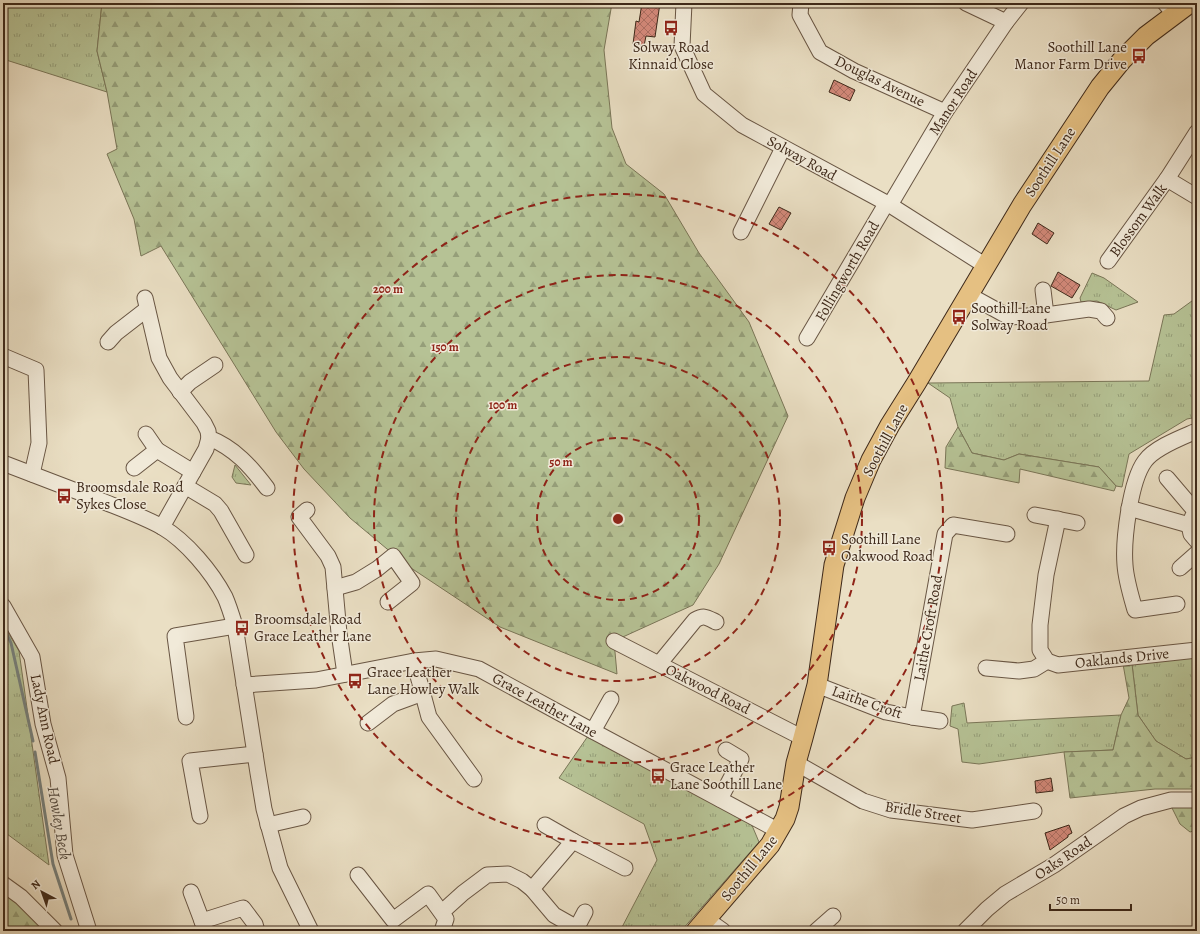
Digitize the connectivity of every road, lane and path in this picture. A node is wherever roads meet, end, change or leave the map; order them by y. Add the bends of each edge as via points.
1 (684, 3) edge
2 (801, 3) edge
3 (966, 3) edge
4 (1021, 3) edge
5 (1183, 6) edge
6 (1006, 22) junction
7 (945, 112) junction
8 (1197, 132) edge
9 (783, 148) junction
10 (1167, 179) junction
11 (1197, 197) edge
12 (888, 204) junction
13 (741, 232) dead end
14 (1108, 261) dead end
15 (986, 266) junction
16 (1043, 290) dead end
17 (969, 295) junction
18 (1046, 315) junction
19 (1107, 318) dead end
20 (807, 338) dead end
21 (108, 342) dead end
22 (3, 356) edge
23 (215, 366) dead end
24 (180, 392) junction
25 (1196, 433) edge
26 (146, 434) dead end
27 (209, 438) junction
28 (158, 450) junction
29 (3, 463) edge
30 (134, 468) dead end
31 (193, 472) junction
32 (32, 474) junction
33 (1167, 478) dead end
34 (185, 486) junction
35 (267, 488) dead end
36 (1129, 508) junction
37 (307, 510) dead end
38 (1035, 515) dead end
39 (1058, 519) junction
40 (1077, 524) dead end
41 (1188, 525) junction
42 (162, 527) junction
43 (1007, 534) dead end
44 (1197, 541) edge
45 (1197, 553) edge
46 (246, 555) dead end
47 (1180, 568) dead end
48 (335, 588) junction
49 (388, 602) dead end
50 (1177, 604) dead end
51 (3, 606) edge
52 (716, 622) dead end
53 (235, 626) junction
54 (614, 641) dead end
55 (1197, 650) edge
56 (414, 661) junction
57 (1047, 661) junction
58 (659, 664) junction
59 (986, 668) dead end
60 (345, 674) junction
61 (244, 685) junction
62 (817, 685) junction
63 (423, 693) junction
64 (611, 699) dead end
65 (186, 717) dead end
66 (912, 717) junction
67 (940, 721) dead end
68 (368, 724) dead end
69 (593, 731) junction
70 (802, 738) junction
71 (726, 750) dead end
72 (255, 754) junction
73 (796, 763) junction
74 (474, 779) dead end
75 (720, 799) junction
76 (1197, 800) edge
77 (1034, 811) dead end
78 (200, 816) dead end
79 (303, 817) dead end
80 (268, 825) junction
81 (545, 825) dead end
82 (779, 831) junction
83 (573, 841) junction
84 (625, 868) dead end
85 (358, 874) dead end
86 (3, 884) edge
87 (532, 889) junction
88 (191, 892) dead end
89 (442, 912) junction
90 (584, 912) dead end
91 (833, 916) dead end
92 (701, 925) edge
93 (203, 926) edge
94 (397, 926) edge
95 (576, 929) edge
96 (55, 931) edge
97 (88, 931) edge
98 (257, 931) edge
99 (311, 931) edge
100 (442, 931) edge
101 (723, 931) edge
102 (816, 931) edge
103 (965, 931) edge

1 - 9 street, Solway Road via 682,46 704,94 742,125
2 - 7 street, Douglas Avenue via 800,15 820,52 854,71
3 - 6 street
4 - 6 street, Manor Road
5 - 15 main road, Soothill Lane via 1146,36 1122,60 1100,88 1022,205
6 - 7 street, Manor Road
7 - 12 street, Manor Road
8 - 10 street, Blossom Walk
9 - 12 street, Solway Road
9 - 13 street
10 - 11 street, Blossom Walk
10 - 14 street, Blossom Walk
12 - 15 street, Solway Road
12 - 20 street, Follingworth Road
15 - 17 main road, Soothill Lane
16 - 18 street
17 - 18 street via 1009,317
17 - 62 main road, Soothill Lane via 890,425 871,460 855,498 834,566
18 - 19 street via 1097,309
21 - 24 street via 146,304 159,358
22 - 32 street via 36,370 39,443
23 - 24 street via 190,382
24 - 27 street via 204,423
25 - 36 street via 1161,448 1145,460 1137,476
26 - 28 street
27 - 31 street
27 - 35 street via 220,442 243,459
28 - 30 street
28 - 31 street
29 - 32 street
31 - 34 street
32 - 42 street
33 - 41 street via 1195,511
34 - 42 street
34 - 46 street via 215,504
36 - 41 street
36 - 50 street via 1125,566 1135,610
37 - 48 street via 298,517 328,556 333,567
38 - 39 street
39 - 40 street
39 - 57 street via 1046,575 1040,625 1040,650
41 - 44 street
42 - 53 street via 189,549 212,577 225,598
43 - 66 street, Laithe Croft Road via 953,525 945,534
45 - 47 street
48 - 49 street via 356,582 393,556 412,583
48 - 60 street
51 - 97 street, Lady Ann Road via 32,657 43,724 58,778 65,855
52 - 58 street via 701,616 694,620
53 - 61 street
53 - 65 street via 176,636
54 - 58 street, Oakwood Road
55 - 57 street, Oaklands Drive via 1058,665
56 - 60 street, Grace Leather Lane
56 - 63 street
56 - 69 street, Grace Leather Lane via 436,659 479,669
57 - 59 street via 1034,669 1018,671
58 - 70 street, Oakwood Road
60 - 61 street, Grace Leather Lane via 316,680
61 - 72 street
62 - 66 street, Laithe Croft via 886,712
62 - 70 main road, Soothill Lane
63 - 68 street via 394,704
63 - 74 street via 429,717
64 - 69 street
66 - 67 street, Laithe Croft
69 - 75 street, Grace Leather Lane
70 - 73 main road, Soothill Lane
71 - 75 street via 741,758
72 - 78 street via 190,761
72 - 80 street
73 - 77 street, Bridle Street via 863,801 891,810 972,820
73 - 82 main road, Soothill Lane via 789,807
75 - 82 street, Grace Leather Lane
76 - 103 street, Oaks Road via 1171,800 1141,808 1124,816 1054,865 1005,894
79 - 80 street
80 - 99 street via 280,868
81 - 83 street
82 - 92 main road, Soothill Lane via 770,845
83 - 84 street
83 - 87 street
85 - 94 street
86 - 96 street via 21,897
87 - 89 street via 508,874 487,875
87 - 95 street via 554,915
88 - 93 street
89 - 94 street via 428,894
89 - 100 street via 446,919
90 - 95 street
91 - 102 street
92 - 101 street
93 - 98 street via 243,908

